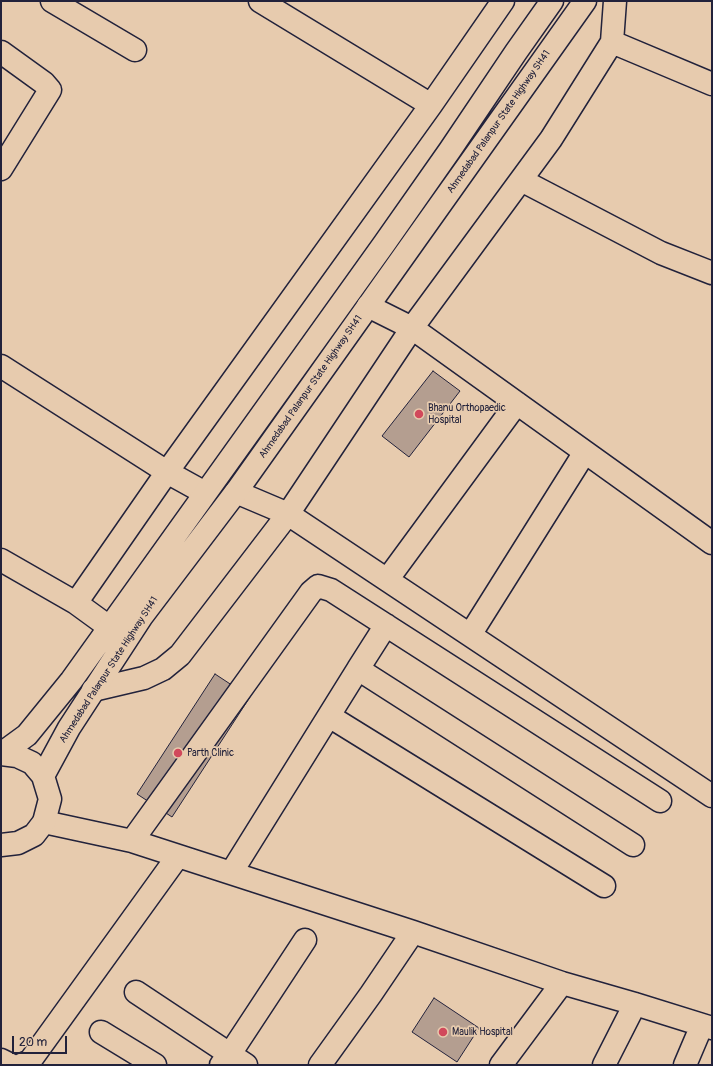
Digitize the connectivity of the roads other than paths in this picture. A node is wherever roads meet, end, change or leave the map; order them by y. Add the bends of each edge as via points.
1 (52, 1) edge
2 (260, 1) edge
3 (502, 1) edge
4 (552, 1) edge
5 (585, 1) edge
6 (614, 1) edge
7 (612, 42) junction
8 (135, 50) dead end
9 (1, 52) edge
10 (712, 84) edge
11 (431, 105) junction
12 (1, 169) edge
13 (521, 180) junction
14 (712, 273) edge
15 (368, 306) junction
16 (412, 328) junction
17 (1, 366) edge
18 (517, 403) junction
19 (585, 452) junction
20 (167, 472) junction
21 (236, 492) junction
22 (205, 493) junction
23 (288, 514) junction
24 (712, 543) edge
25 (1, 560) edge
26 (388, 580) junction
27 (76, 603) junction
28 (386, 625) junction
29 (109, 627) junction
30 (470, 635) junction
31 (358, 670) junction
32 (94, 690) junction
33 (329, 716) junction
34 (1, 754) edge
35 (43, 776) junction
36 (712, 796) edge
37 (660, 801) dead end
38 (44, 822) junction
39 (132, 841) junction
40 (1, 845) edge
41 (633, 845) dead end
42 (178, 856) junction
43 (230, 873) junction
44 (604, 886) dead end
45 (413, 932) junction
46 (305, 940) dead end
47 (562, 983) junction
48 (136, 992) dead end
49 (635, 1004) junction
50 (707, 1027) edge
51 (101, 1032) dead end
52 (1, 1060) edge
53 (232, 1061) edge
54 (11, 1065) edge
55 (21, 1065) edge
56 (155, 1065) edge
57 (320, 1065) edge
58 (501, 1065) edge
59 (604, 1065) edge
60 (685, 1065) edge

1 - 8 street
2 - 11 street
3 - 11 street
4 - 22 street via 450,150
5 - 15 street, Ahmedabad Palanpur State Highway SH41
6 - 7 street
7 - 10 street
7 - 13 street
9 - 12 street via 50,90
11 - 20 street
13 - 14 street via 661,253
13 - 16 street
15 - 16 street
15 - 21 street, Ahmedabad Palanpur State Highway SH41
16 - 18 street
16 - 23 street
17 - 20 street
18 - 19 street
18 - 26 street
19 - 24 street
19 - 30 street
20 - 22 street
20 - 27 street
21 - 23 street
21 - 32 street, Ahmedabad Palanpur State Highway SH41 via 142,616
22 - 29 street
23 - 26 street
23 - 32 street via 180,655 163,669 144,678
25 - 27 street
26 - 30 street
27 - 29 street
28 - 31 street
28 - 37 street
28 - 39 street via 331,590 318,586 311,592
29 - 34 street via 71,681 27,736
30 - 36 street
31 - 33 street
31 - 41 street
32 - 35 street, Ahmedabad Palanpur State Highway SH41 via 69,728
33 - 43 street
33 - 44 street
34 - 35 street via 17,756 32,763
35 - 38 street via 50,799
38 - 39 street
38 - 40 street via 34,835 18,843
39 - 42 street
42 - 43 street
42 - 55 street via 30,1061
43 - 45 street
45 - 47 street
45 - 57 street
46 - 53 street
47 - 49 street
47 - 58 street
48 - 53 street
49 - 50 street
49 - 59 street
50 - 60 street
51 - 56 street
52 - 54 street

